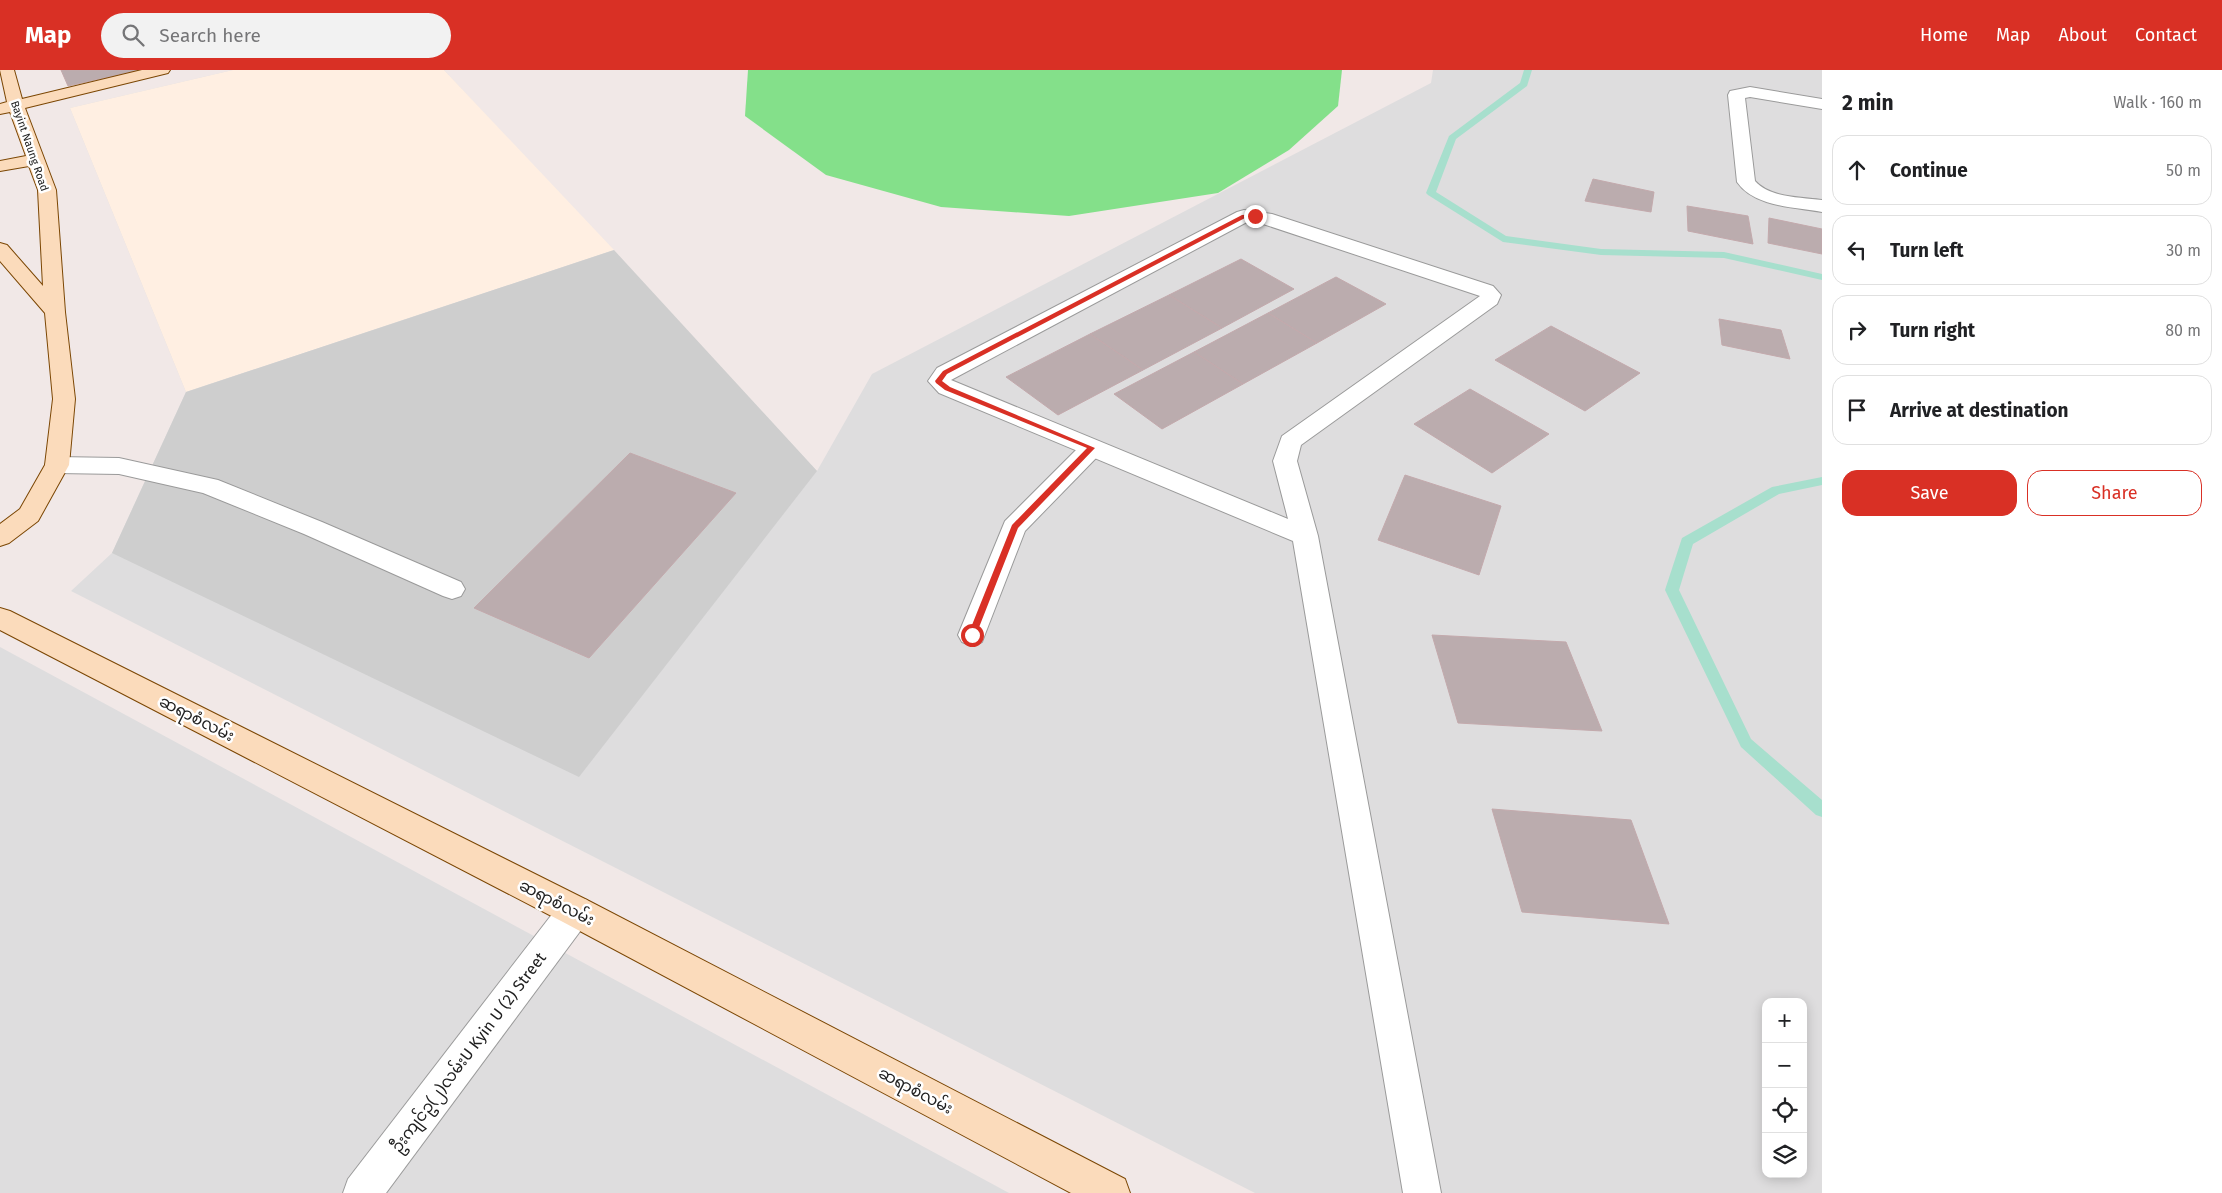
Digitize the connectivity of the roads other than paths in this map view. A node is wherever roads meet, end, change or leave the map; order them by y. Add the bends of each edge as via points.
1 (6, 70) edge
2 (162, 70) edge
3 (1822, 104) edge
4 (8, 107) edge
5 (36, 159) junction
6 (0, 166) edge
7 (1822, 206) edge
8 (0, 249) edge
9 (55, 312) junction
10 (1092, 448) junction
11 (57, 465) junction
12 (1305, 536) junction
13 (0, 537) edge
14 (452, 589) dead end
15 (0, 618) edge
16 (972, 635) dead end
17 (575, 911) junction
18 (362, 1193) edge
19 (1111, 1193) edge
20 (1422, 1193) edge

1 - 4 main road, Bayint Naung Road
2 - 4 main road
3 - 7 street via 1750,92 1736,95 1746,182 1750,188 1761,194
4 - 5 main road, Bayint Naung Road
5 - 6 main road
5 - 9 main road, Bayint Naung Road via 46,190
8 - 9 main road
9 - 11 main road, Bayint Naung Road via 64,399
10 - 12 street
10 - 12 street via 947,388 939,381 945,373 1244,216 1265,218 1486,290 1491,295 1490,300 1290,441 1285,461
10 - 16 street via 1014,527
11 - 13 main road, Bayint Naung Road via 29,516
11 - 14 street via 120,466 209,486
12 - 20 street
15 - 17 main road, ဆရာစံလမ်း
17 - 18 street, ဦးကျင်ဥ(၂)လမ်းU Kyin U (2) Street
17 - 19 main road, ဆရာစံလမ်း

